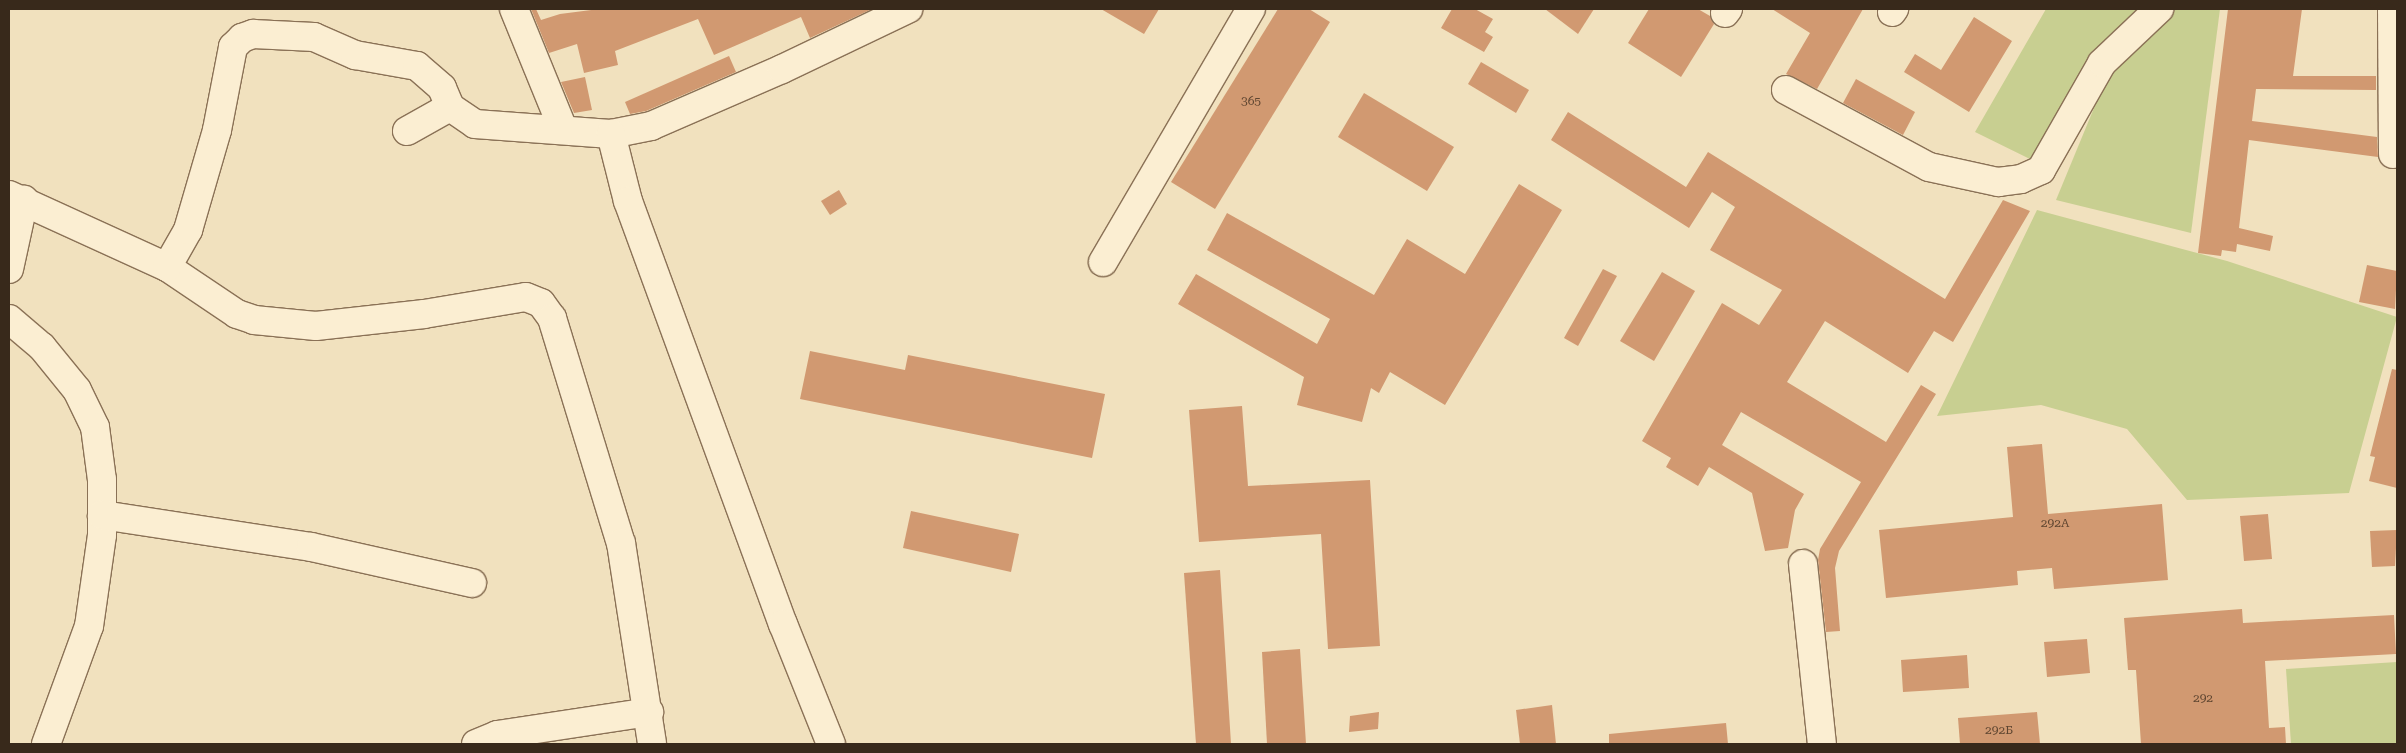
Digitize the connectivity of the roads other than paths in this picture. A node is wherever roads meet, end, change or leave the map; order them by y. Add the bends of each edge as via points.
1 (514, 9) edge
2 (908, 9) edge
3 (1251, 9) edge
4 (2159, 9) edge
5 (2392, 9) edge
6 (1786, 90) dead end
7 (450, 107) junction
8 (563, 129) junction
9 (407, 130) dead end
10 (611, 134) junction
11 (2393, 154) dead end
12 (16, 197) edge
13 (1103, 262) dead end
14 (167, 267) junction
15 (9, 269) edge
16 (9, 319) edge
17 (102, 515) junction
18 (1803, 564) dead end
19 (472, 583) dead end
20 (648, 712) junction
21 (46, 744) edge
22 (476, 744) edge
23 (652, 744) edge
24 (832, 744) edge
25 (1822, 744) edge

1 - 8 street
2 - 10 street via 651,126
3 - 13 street
4 - 6 street via 2102,63 2041,170 2021,179 1998,182 1929,167
5 - 11 street
7 - 8 street via 475,124
7 - 9 street
7 - 14 street via 442,88 417,66 355,55 314,37 253,34 242,38 233,47 217,130 188,230
8 - 10 street
10 - 24 street via 631,210 779,614
12 - 14 street
12 - 15 street
14 - 20 street via 237,314 254,320 316,326 424,314 526,297 541,303 552,318 620,543
16 - 17 street via 42,347 77,390 94,427 102,480
17 - 19 street via 311,547
17 - 21 street via 89,626
18 - 25 street
20 - 22 street via 497,735
20 - 23 street

